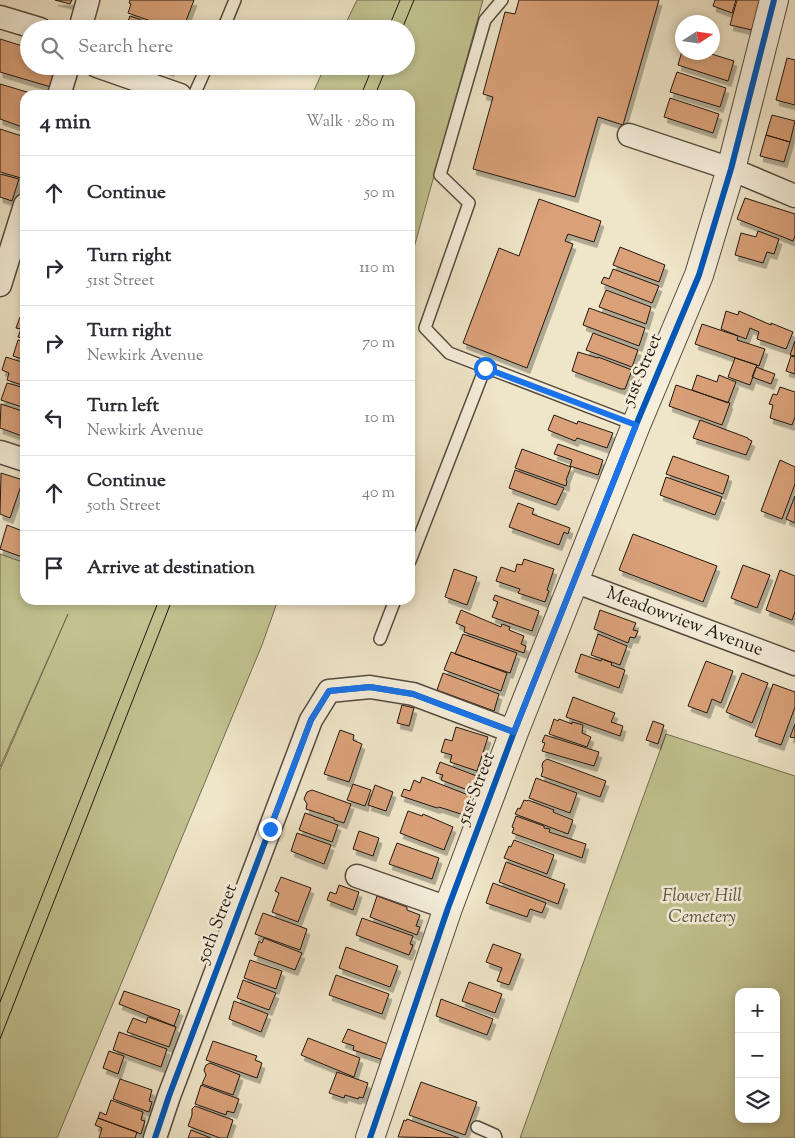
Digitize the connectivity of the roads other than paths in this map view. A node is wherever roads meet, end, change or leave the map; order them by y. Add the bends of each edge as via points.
1 (88, 0) edge
2 (236, 0) edge
3 (502, 0) edge
4 (774, 0) edge
5 (0, 17) edge
6 (82, 20) edge
7 (227, 20) edge
8 (20, 23) edge
9 (66, 75) edge
10 (123, 75) edge
11 (203, 75) edge
12 (61, 90) edge
13 (166, 90) edge
14 (196, 90) edge
15 (629, 135) dead end
16 (731, 169) junction
17 (795, 196) edge
18 (20, 223) edge
19 (12, 252) edge
20 (0, 285) edge
21 (485, 368) junction
22 (636, 425) junction
23 (0, 452) edge
24 (20, 458) edge
25 (415, 548) edge
26 (574, 581) junction
27 (393, 605) edge
28 (380, 639) dead end
29 (795, 664) edge
30 (514, 732) junction
31 (357, 876) dead end
32 (448, 908) junction
33 (478, 1127) dead end
34 (155, 1138) edge
35 (370, 1138) edge
36 (496, 1138) edge

1 - 6 street
2 - 7 lane
3 - 21 lane via 485,20 440,176 469,203 425,328 449,353
4 - 16 street, 51st Street
5 - 8 street
9 - 12 street
10 - 13 street
11 - 14 lane
15 - 16 street
16 - 17 street
16 - 22 street, 51st Street via 699,275
18 - 19 street
19 - 20 street
21 - 22 lane
21 - 25 lane
22 - 26 street, 51st Street
23 - 24 street
26 - 29 street, Meadowview Avenue
26 - 30 street, 51st Street
27 - 28 lane
30 - 32 street, 51st Street
30 - 34 street, 50th Street via 413,694 370,687 329,691 311,720
31 - 32 street
32 - 35 street, 51st Street
33 - 36 lane

